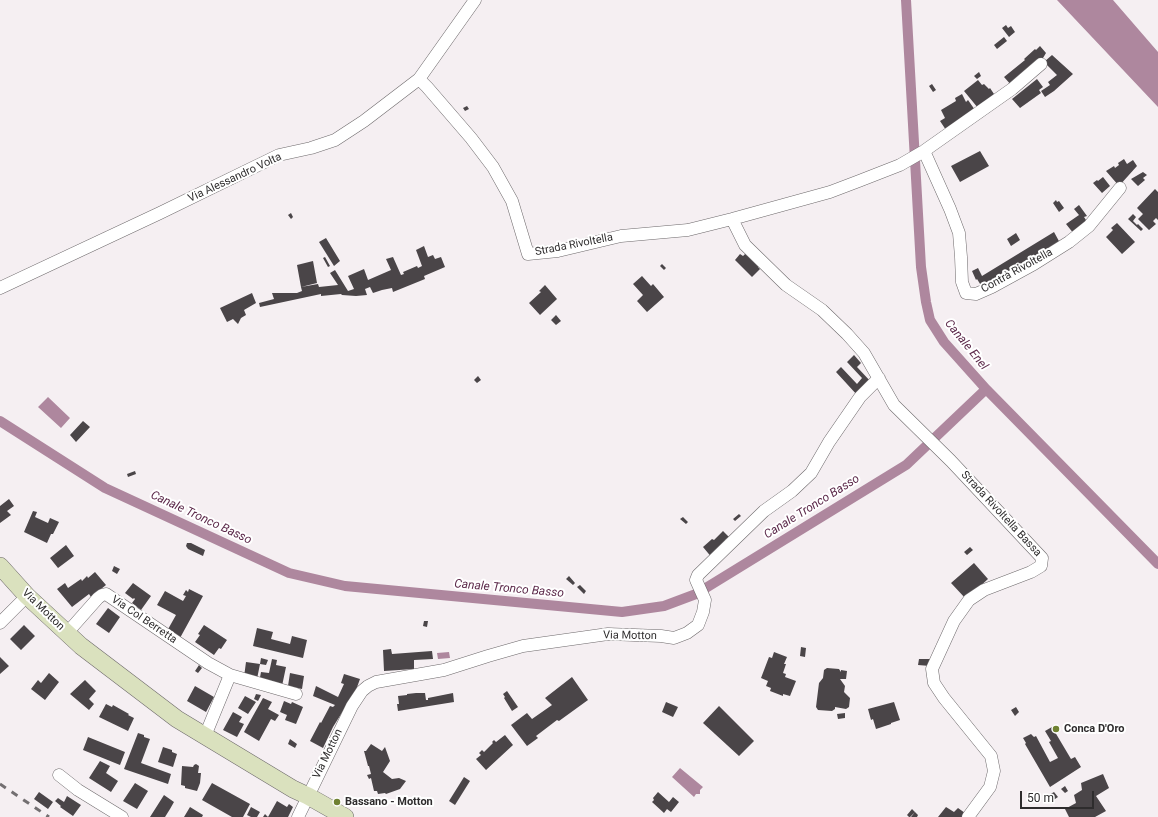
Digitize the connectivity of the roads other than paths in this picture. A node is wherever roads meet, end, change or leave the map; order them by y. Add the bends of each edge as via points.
1 (475, 0) edge
2 (1041, 64) dead end
3 (419, 79) junction
4 (924, 151) junction
5 (1120, 188) dead end
6 (732, 219) junction
7 (0, 288) edge
8 (879, 378) junction
9 (0, 566) edge
10 (27, 596) junction
11 (0, 623) edge
12 (67, 633) junction
13 (230, 675) junction
14 (296, 694) dead end
15 (205, 736) junction
16 (59, 775) dead end
17 (308, 796) junction
18 (122, 817) edge
19 (298, 817) edge
20 (345, 817) edge
21 (968, 817) edge

1 - 3 street, Via Alessandro Volta
2 - 4 street via 1012,89
3 - 6 street, Strada Rivoltella via 493,167 512,201 528,254 621,236 688,230
3 - 7 street, Via Alessandro Volta via 335,140 278,155
4 - 5 street, Contrà Rivoltella via 959,233 962,282 966,293 976,294 992,287 1069,242 1089,226
4 - 6 street via 900,165 830,192
6 - 8 street, Strada Rivoltella Bassa via 746,245 786,285 822,310 847,334 864,353
8 - 17 street, Via Motton via 860,397 810,473 792,491 764,511 698,575 696,580 705,600 703,612 698,625 687,634 674,638 608,634 523,646 444,670 376,682 362,691 352,706
8 - 21 street, Strada Rivoltella Bassa via 894,406 936,445 1042,558 1041,566 984,590 969,600 954,621 932,669 934,683 944,698 991,756 994,770 990,787
9 - 10 main road, Via Motton
10 - 11 street
10 - 12 main road, Via Motton
12 - 13 street, Via Col Berretta via 98,598 106,594
12 - 15 main road, Via Motton via 177,719
13 - 14 street, Via Col Berretta
13 - 15 street
15 - 17 main road, Via Motton
16 - 18 street
17 - 19 street
17 - 20 main road, Via Motton

